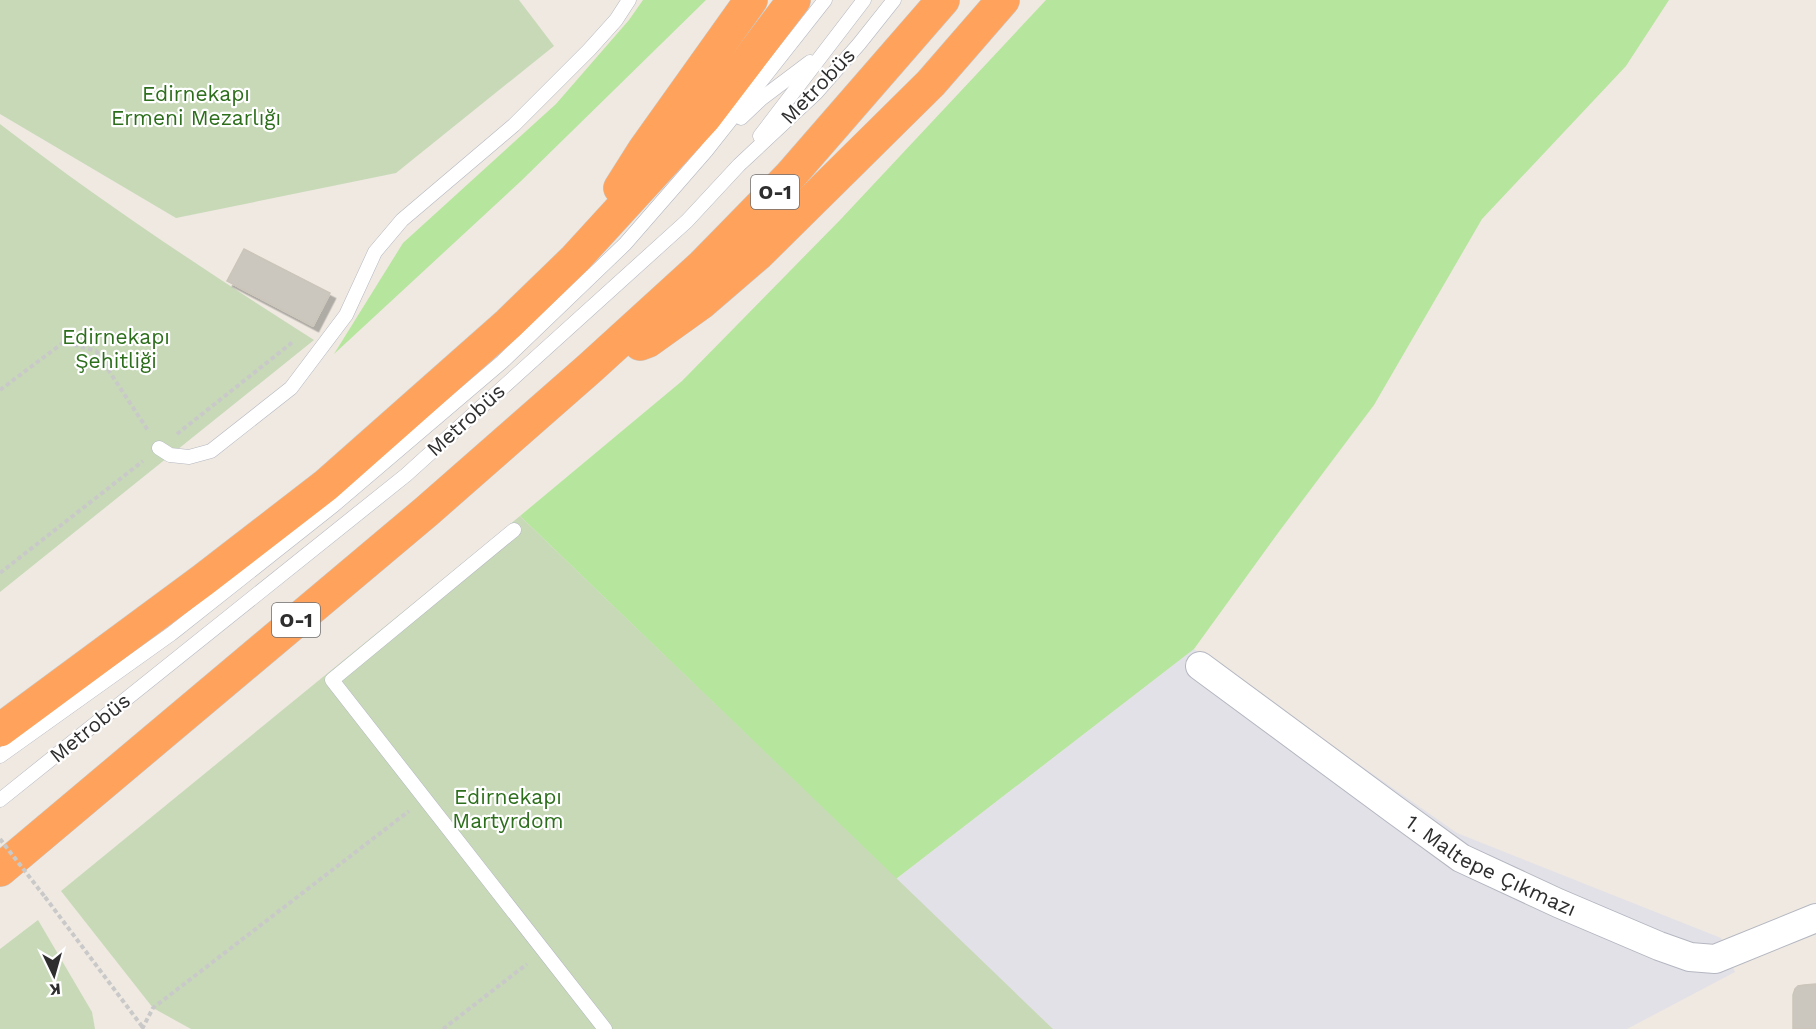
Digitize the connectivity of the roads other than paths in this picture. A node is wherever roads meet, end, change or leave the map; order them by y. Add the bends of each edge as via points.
1 (629, 0) edge
2 (751, 0) edge
3 (794, 0) edge
4 (825, 0) edge
5 (864, 0) edge
6 (894, 0) edge
7 (943, 0) edge
8 (982, 0) edge
9 (1003, 0) edge
10 (823, 52) junction
11 (706, 151) junction
12 (739, 165) junction
13 (836, 176) junction
14 (576, 259) junction
15 (590, 368) junction
16 (159, 448) road end
17 (514, 530) dead end
18 (1200, 666) dead end
19 (0, 730) edge
20 (0, 756) edge
21 (0, 800) edge
22 (0, 870) edge
23 (1816, 918) edge
24 (605, 1029) edge

1 - 16 lane via 589,50 514,125 402,220 375,252 346,315 291,388 211,451 189,457 170,455
2 - 14 highway via 644,150
3 - 14 highway via 705,117
4 - 11 lane, Metrobüs
5 - 10 lane
6 - 12 lane, Metrobüs via 816,93
7 - 15 highway, O-1 via 790,176 703,265
8 - 13 highway
9 - 13 highway via 931,83
10 - 11 lane via 761,99
10 - 12 lane
11 - 20 lane, Metrobüs via 625,244 502,362 334,505 171,634
12 - 21 lane, Metrobüs via 687,221 406,475
13 - 15 highway via 758,254 701,303 648,340
14 - 19 highway via 326,485
15 - 22 highway, O-1 via 427,511
17 - 24 lane via 332,680
18 - 23 street, 1. Maltepe Çıkmazı via 1461,858 1659,946 1690,957 1716,959

